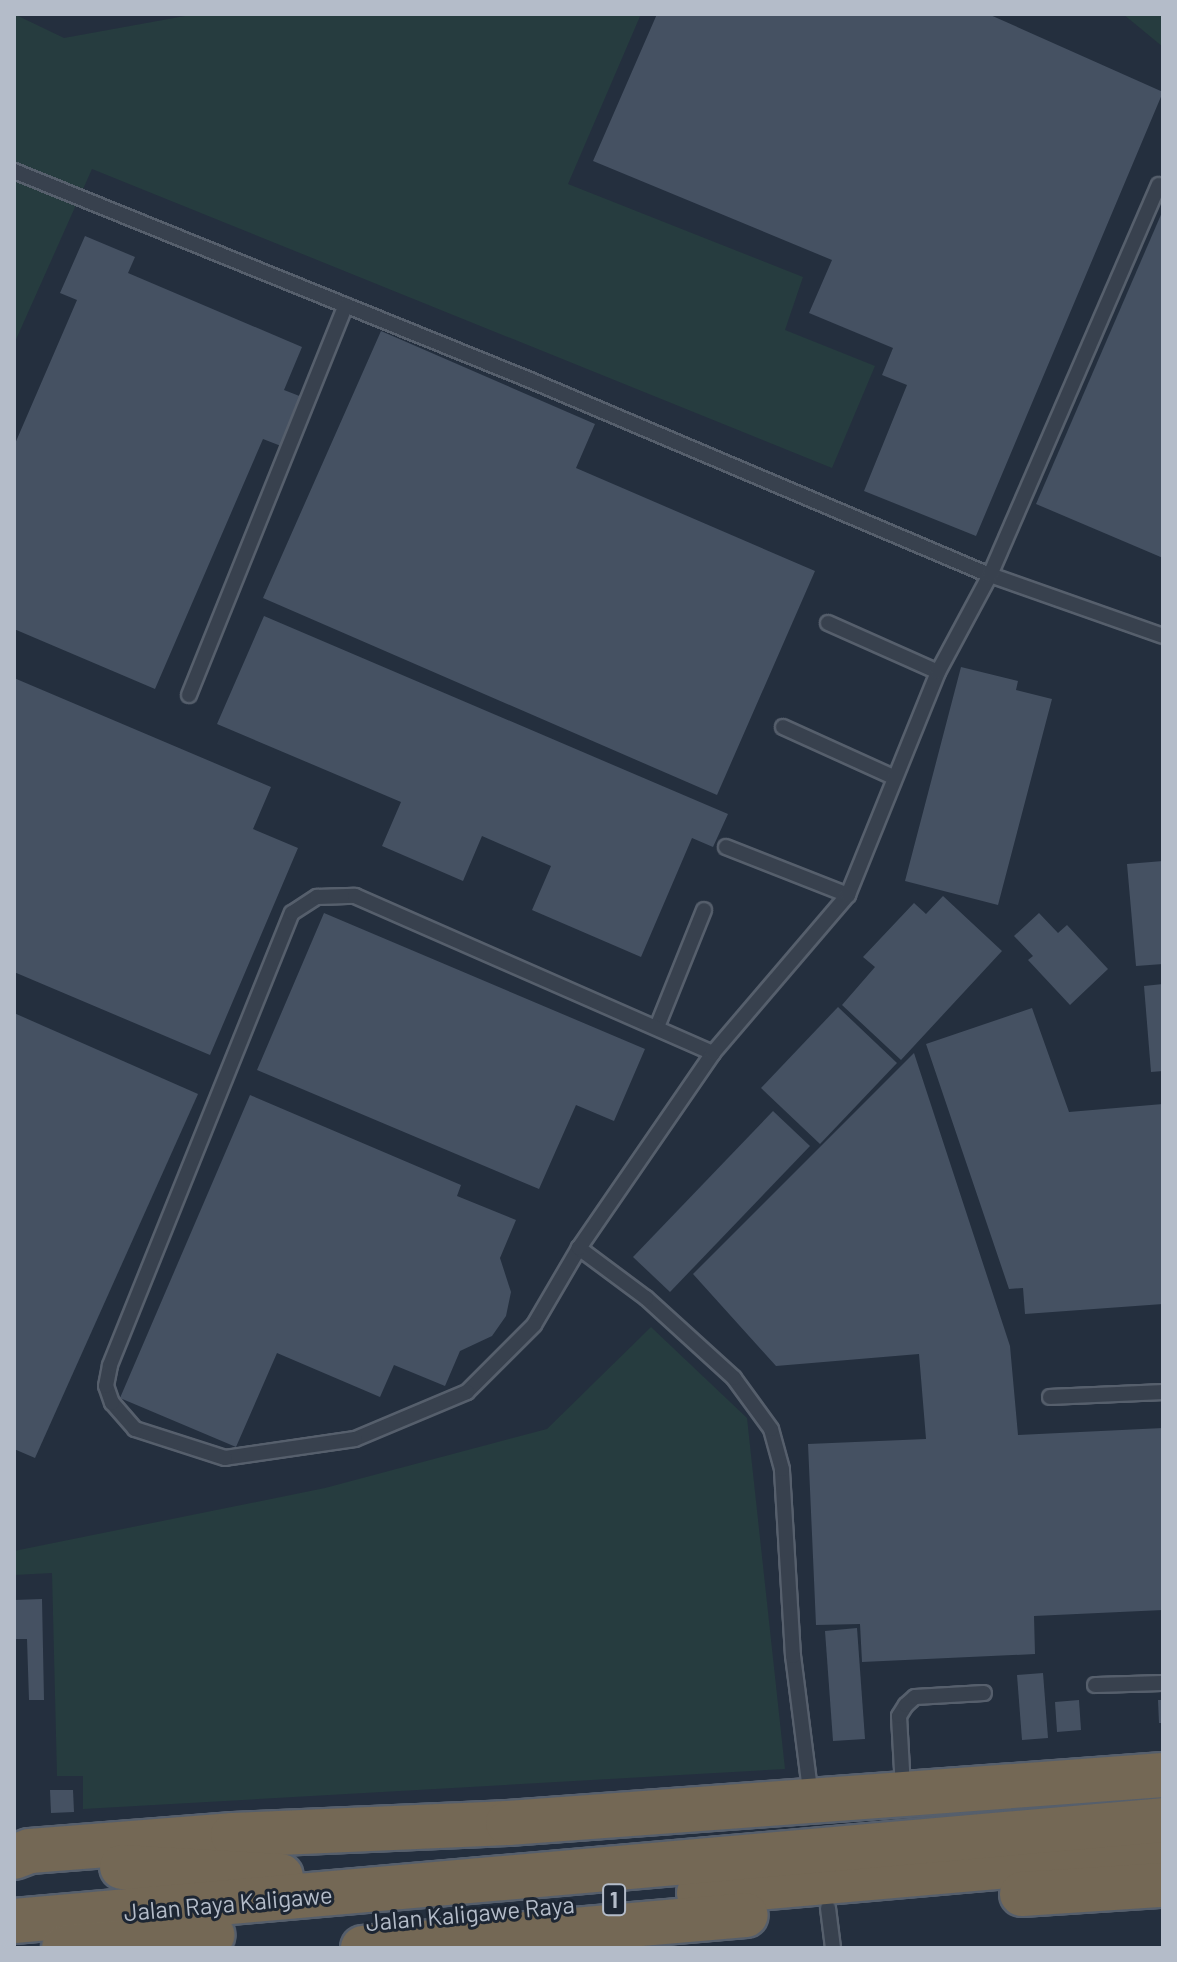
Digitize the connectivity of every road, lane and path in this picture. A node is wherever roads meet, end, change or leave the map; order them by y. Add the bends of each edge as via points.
1 (14, 171) edge
2 (1159, 185) dead end
3 (346, 305) junction
4 (990, 575) junction
5 (828, 623) dead end
6 (1163, 636) edge
7 (938, 672) junction
8 (189, 695) dead end
9 (783, 727) dead end
10 (893, 777) junction
11 (726, 847) dead end
12 (848, 895) junction
13 (704, 910) dead end
14 (657, 1027) junction
15 (713, 1053) junction
16 (579, 1248) junction
17 (1163, 1392) edge
18 (1050, 1397) dead end
19 (1163, 1683) edge
20 (1095, 1685) dead end
21 (984, 1693) dead end
22 (1163, 1775) edge
23 (903, 1797) junction
24 (812, 1802) junction
25 (1163, 1820) edge
26 (1163, 1852) edge
27 (14, 1859) edge
28 (1163, 1885) edge
29 (443, 1886) junction
30 (14, 1921) edge
31 (830, 1928) edge
32 (64, 1948) edge
33 (363, 1948) edge

1 - 3 lane
2 - 4 lane
3 - 4 lane
3 - 8 lane
4 - 6 lane
4 - 7 lane
5 - 7 lane
7 - 10 lane
9 - 10 lane
10 - 12 lane
11 - 12 lane
12 - 15 lane
13 - 14 lane
14 - 15 lane
14 - 16 lane via 355,896 317,897 292,913 106,1386 112,1403 135,1429 225,1458 355,1439 467,1392 534,1325
15 - 16 lane
16 - 24 lane via 646,1298 734,1378 771,1429 782,1469 793,1656
17 - 18 lane
19 - 20 lane
21 - 23 lane via 915,1697 906,1705 899,1716
22 - 23 highway
23 - 24 highway
24 - 27 highway via 233,1835 30,1851
25 - 29 highway, Jalan Kaligawe Raya / 1
26 - 32 highway, Jalan Kaligawe Raya / 1
27 - 29 highway, 1
28 - 31 highway
29 - 30 highway, Jalan Raya Kaligawe
31 - 33 highway

